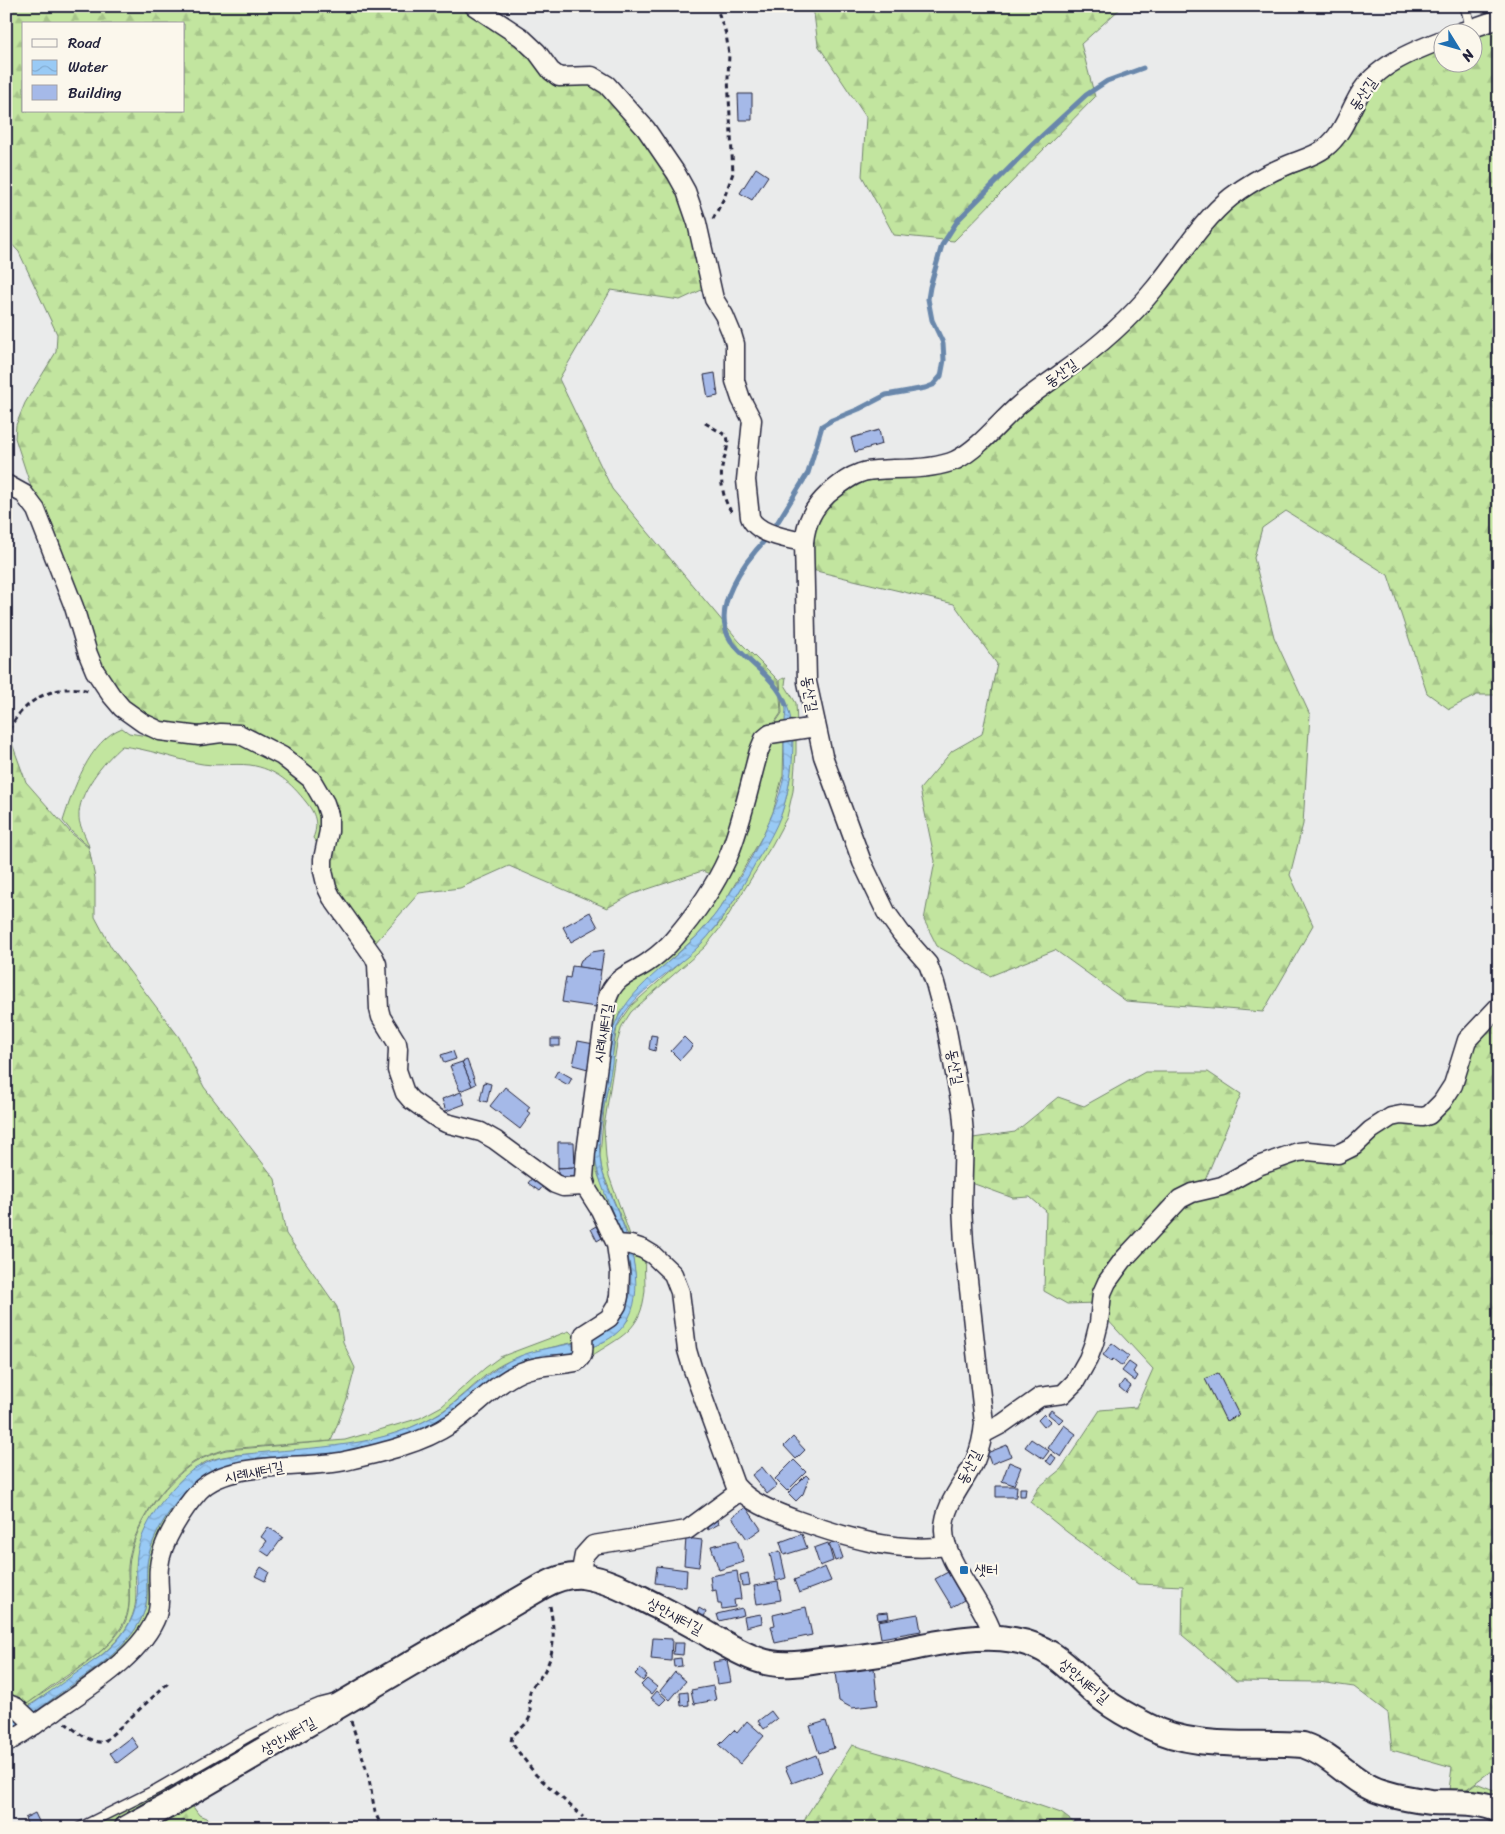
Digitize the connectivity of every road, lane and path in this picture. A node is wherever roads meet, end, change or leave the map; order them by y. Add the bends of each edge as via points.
1 (474, 6) edge
2 (716, 6) edge
3 (1465, 6) edge
4 (1499, 19) edge
5 (1466, 22) edge
6 (1482, 25) edge
7 (1432, 45) edge
8 (701, 236) junction
9 (705, 423) dead end
10 (6, 484) edge
11 (752, 523) junction
12 (804, 542) junction
13 (93, 694) dead end
14 (816, 728) junction
15 (9, 730) dead end
16 (1499, 1006) edge
17 (586, 1186) junction
18 (624, 1244) junction
19 (983, 1434) junction
20 (740, 1491) junction
21 (947, 1546) junction
22 (580, 1576) junction
23 (543, 1586) junction
24 (994, 1638) junction
25 (168, 1683) dead end
26 (344, 1703) junction
27 (51, 1714) junction
28 (23, 1715) edge
29 (6, 1743) edge
30 (1499, 1810) edge
31 (583, 1817) dead end
32 (79, 1828) edge
33 (127, 1828) edge
34 (382, 1828) edge

1 - 8 street via 521,37 559,77 592,76 607,86 646,129 676,173
2 - 8 path via 729,54 733,173 724,198
3 - 5 lane
4 - 6 street
7 - 12 street, 동산길 via 1375,75 1360,94 1342,130 1325,148 1263,176 1231,198 1203,226 1127,319 1020,404 971,450 943,464 873,470 848,479 814,509
8 - 11 street via 710,290 735,344 735,381 752,420 746,480
9 - 11 path via 727,436 722,469 728,508
10 - 17 street via 24,494 36,510 95,672 122,708 160,731 199,736 239,734 282,756 311,779 325,803 330,824 323,859 324,880 332,898 377,964 379,1009 397,1042 397,1070 405,1093 438,1119 481,1132 495,1140 555,1184
11 - 12 street via 780,538
12 - 14 street, 동산길 via 807,682
13 - 15 path via 76,689 36,699 25,707
14 - 17 street, 시례새터길 via 766,736 734,841 716,880 665,949 611,987 587,1137
14 - 19 street, 동산길 via 862,862 886,912 928,964 945,1020 962,1110 964,1244
16 - 19 street via 1466,1040 1453,1086 1429,1115 1391,1117 1354,1146 1338,1154 1298,1152 1266,1163 1222,1186 1180,1199 1106,1282 1094,1343 1068,1390 1040,1397
17 - 18 street, 시례새터길
18 - 20 street via 653,1255 678,1281 692,1367
18 - 27 street, 시례새터길 via 617,1305 609,1318 585,1332 583,1356 576,1362 533,1368 510,1378 454,1422 420,1439 342,1462 271,1466 207,1484 182,1516 163,1549 159,1568 160,1603 148,1632 136,1648
19 - 21 street, 동산길 via 975,1460 945,1520
20 - 21 street via 768,1508 859,1541 916,1548
20 - 22 street via 687,1530 593,1545 584,1555
21 - 24 street, 동산길
22 - 23 street, 상안새터길
22 - 24 street, 상안새터길 via 626,1591 741,1653 771,1664 871,1656 942,1642
23 - 26 street, 상안새터길
23 - 31 path via 552,1618 552,1650 544,1672 529,1694 530,1716 512,1736 511,1742 536,1775
24 - 30 street, 상안새터길 via 1029,1643 1049,1653 1065,1663 1106,1701 1170,1736 1212,1743 1303,1745 1379,1791 1414,1800 1481,1804
25 - 27 path via 104,1742 91,1740
26 - 32 lane via 328,1700 289,1716
26 - 33 street, 상안새터길
26 - 34 path
27 - 28 street, 시례새터길
28 - 29 street, 시례새터길

